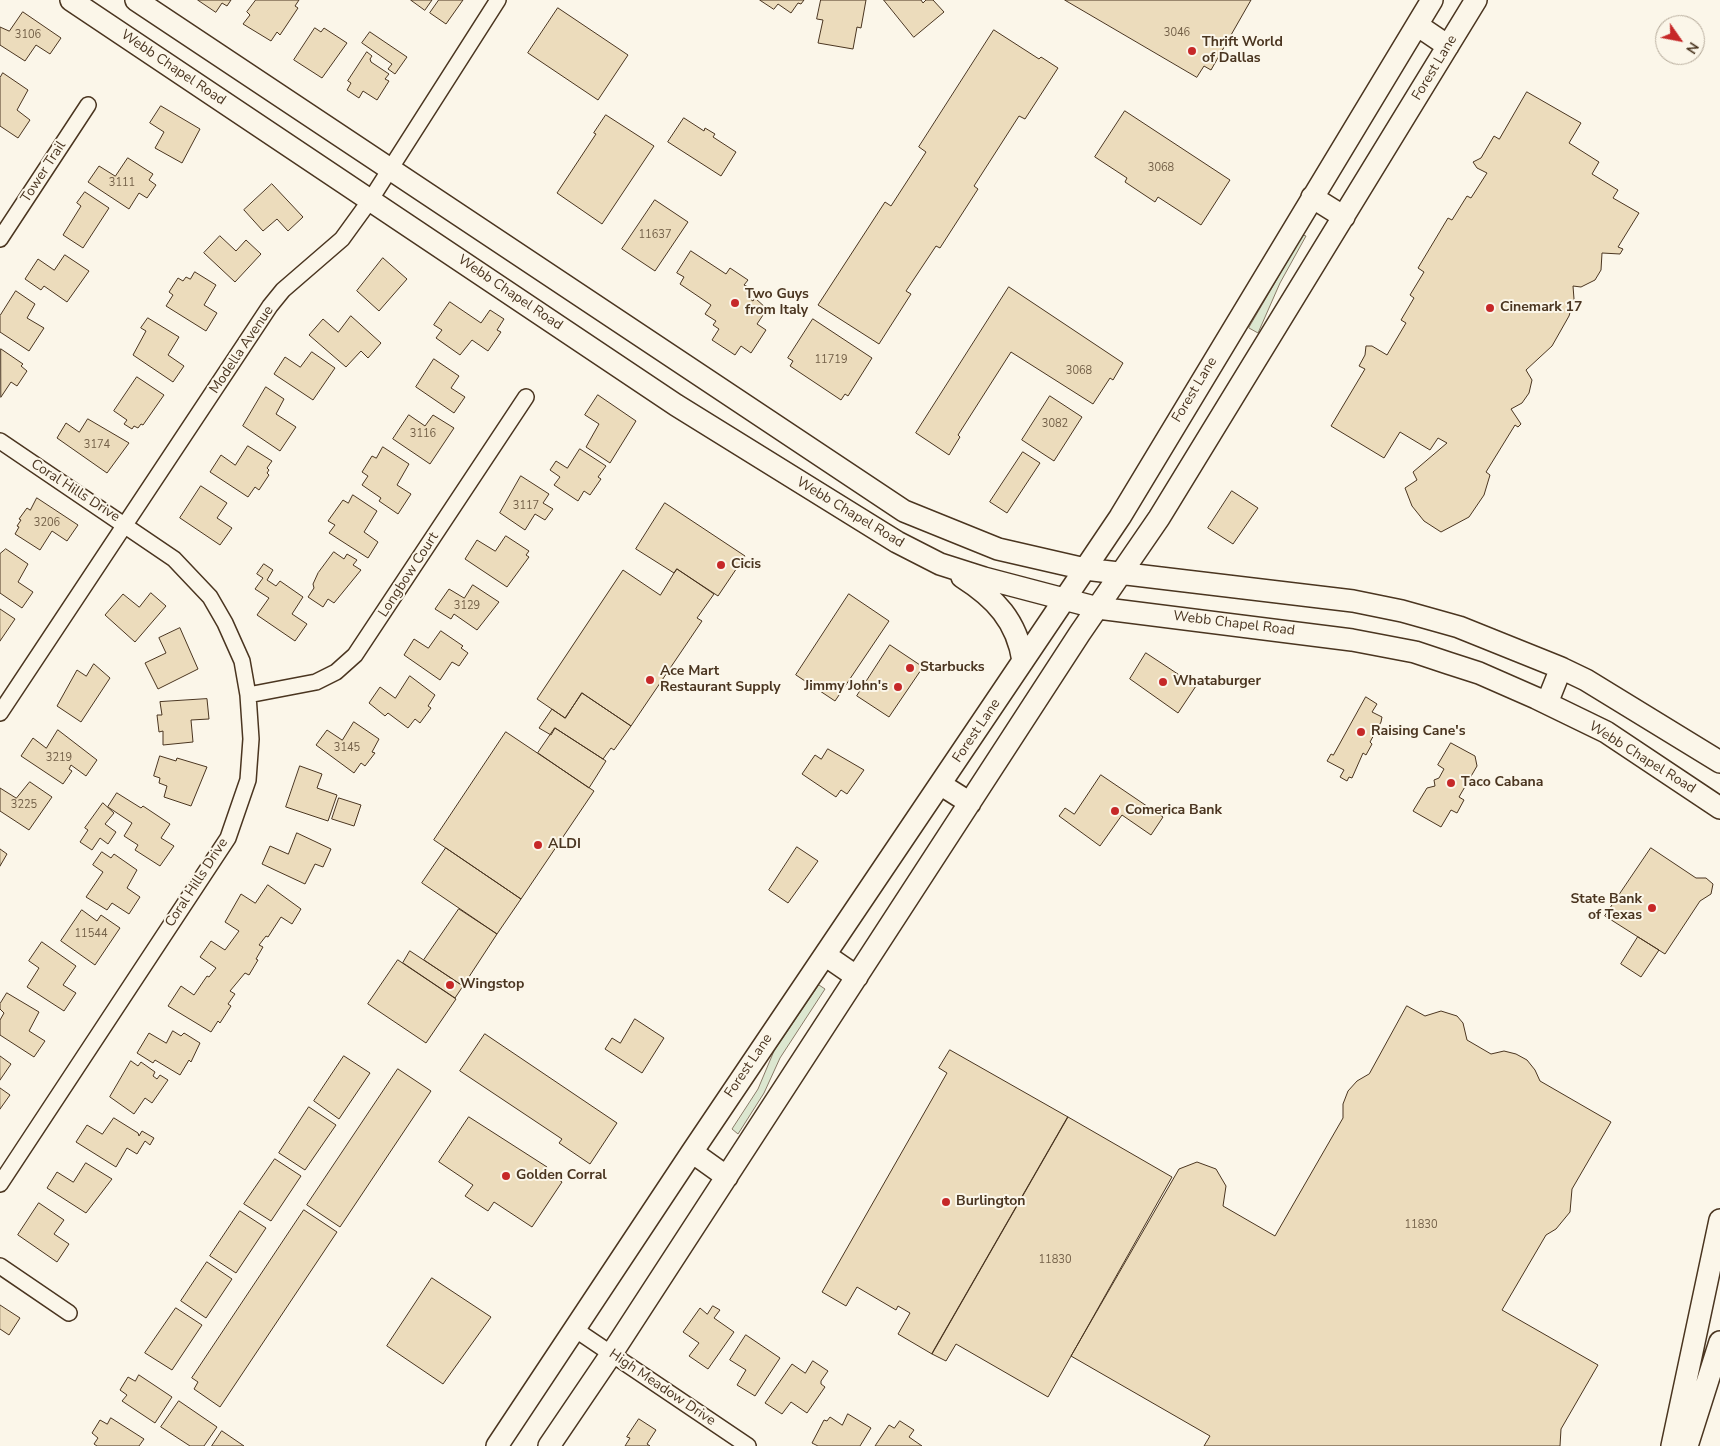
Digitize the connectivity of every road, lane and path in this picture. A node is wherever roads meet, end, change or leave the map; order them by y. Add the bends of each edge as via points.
1 (71, 0) edge
2 (136, 0) edge
3 (498, 0) edge
4 (1432, 0) edge
5 (1476, 0) edge
6 (1416, 25) junction
7 (1448, 46) junction
8 (88, 105) dead end
9 (390, 170) junction
10 (1312, 197) junction
11 (371, 199) junction
12 (1344, 217) junction
13 (0, 239) edge
14 (526, 397) dead end
15 (0, 441) edge
16 (836, 467) junction
17 (822, 496) junction
18 (126, 525) junction
19 (940, 564) junction
20 (1085, 569) junction
21 (1122, 575) junction
22 (1064, 600) junction
23 (1098, 608) junction
24 (1023, 661) junction
25 (1561, 668) junction
26 (248, 695) junction
27 (1547, 704) junction
28 (0, 713) edge
29 (1720, 762) edge
30 (940, 784) junction
31 (970, 803) junction
32 (1720, 808) edge
33 (825, 955) junction
34 (857, 977) junction
35 (692, 1152) junction
36 (726, 1177) junction
37 (0, 1184) edge
38 (1720, 1220) edge
39 (0, 1266) edge
40 (69, 1313) dead end
41 (576, 1330) junction
42 (1720, 1342) edge
43 (612, 1354) junction
44 (497, 1446) edge
45 (549, 1446) edge
46 (748, 1446) edge
47 (1672, 1446) edge
48 (1687, 1446) edge

1 - 11 main road, Webb Chapel Road
2 - 9 main road
3 - 9 street, Modella Avenue
4 - 6 main road, Forest Lane
5 - 7 main road, Forest Lane
6 - 7 main road
6 - 10 main road, Forest Lane
7 - 12 main road, Forest Lane
8 - 13 street, Tower Trail
9 - 11 street, Modella Avenue
9 - 16 main road
10 - 12 main road
10 - 20 main road, Forest Lane via 1120,517
11 - 17 main road, Webb Chapel Road via 676,404
11 - 18 street, Modella Avenue via 342,239 283,290 270,306
12 - 21 main road, Forest Lane
14 - 26 street, Longbow Court via 355,655 336,672 316,682
15 - 18 street, Coral Hills Drive
16 - 17 main road
16 - 20 main road via 904,511 932,524 998,549
17 - 19 main road, Webb Chapel Road
18 - 26 street, Coral Hills Drive via 174,559 210,597 242,661
18 - 28 street, Modella Avenue
19 - 22 main road, Webb Chapel Road
19 - 24 main road via 974,585 996,604 1012,624
20 - 21 main road
20 - 22 main road, Forest Lane
21 - 23 main road, Forest Lane
21 - 25 main road via 1353,602 1402,611 1459,627
22 - 23 main road, Webb Chapel Road
22 - 24 main road, Forest Lane
23 - 27 main road, Webb Chapel Road via 1303,632 1415,652 1479,673
23 - 31 main road, Forest Lane
24 - 30 main road, Forest Lane
25 - 27 main road
25 - 29 main road via 1609,693
26 - 37 street, Coral Hills Drive via 251,739 248,780 228,838
27 - 32 main road, Webb Chapel Road via 1606,732
30 - 31 main road
30 - 33 main road, Forest Lane
31 - 34 main road, Forest Lane
33 - 34 main road
33 - 35 main road, Forest Lane
34 - 36 main road, Forest Lane
35 - 36 main road
35 - 41 main road, Forest Lane
36 - 43 main road, Forest Lane
38 - 47 main road
39 - 40 street
41 - 43 street, High Meadow Drive
41 - 44 main road, Forest Lane
42 - 48 main road
43 - 45 main road, Forest Lane
43 - 46 street, High Meadow Drive

